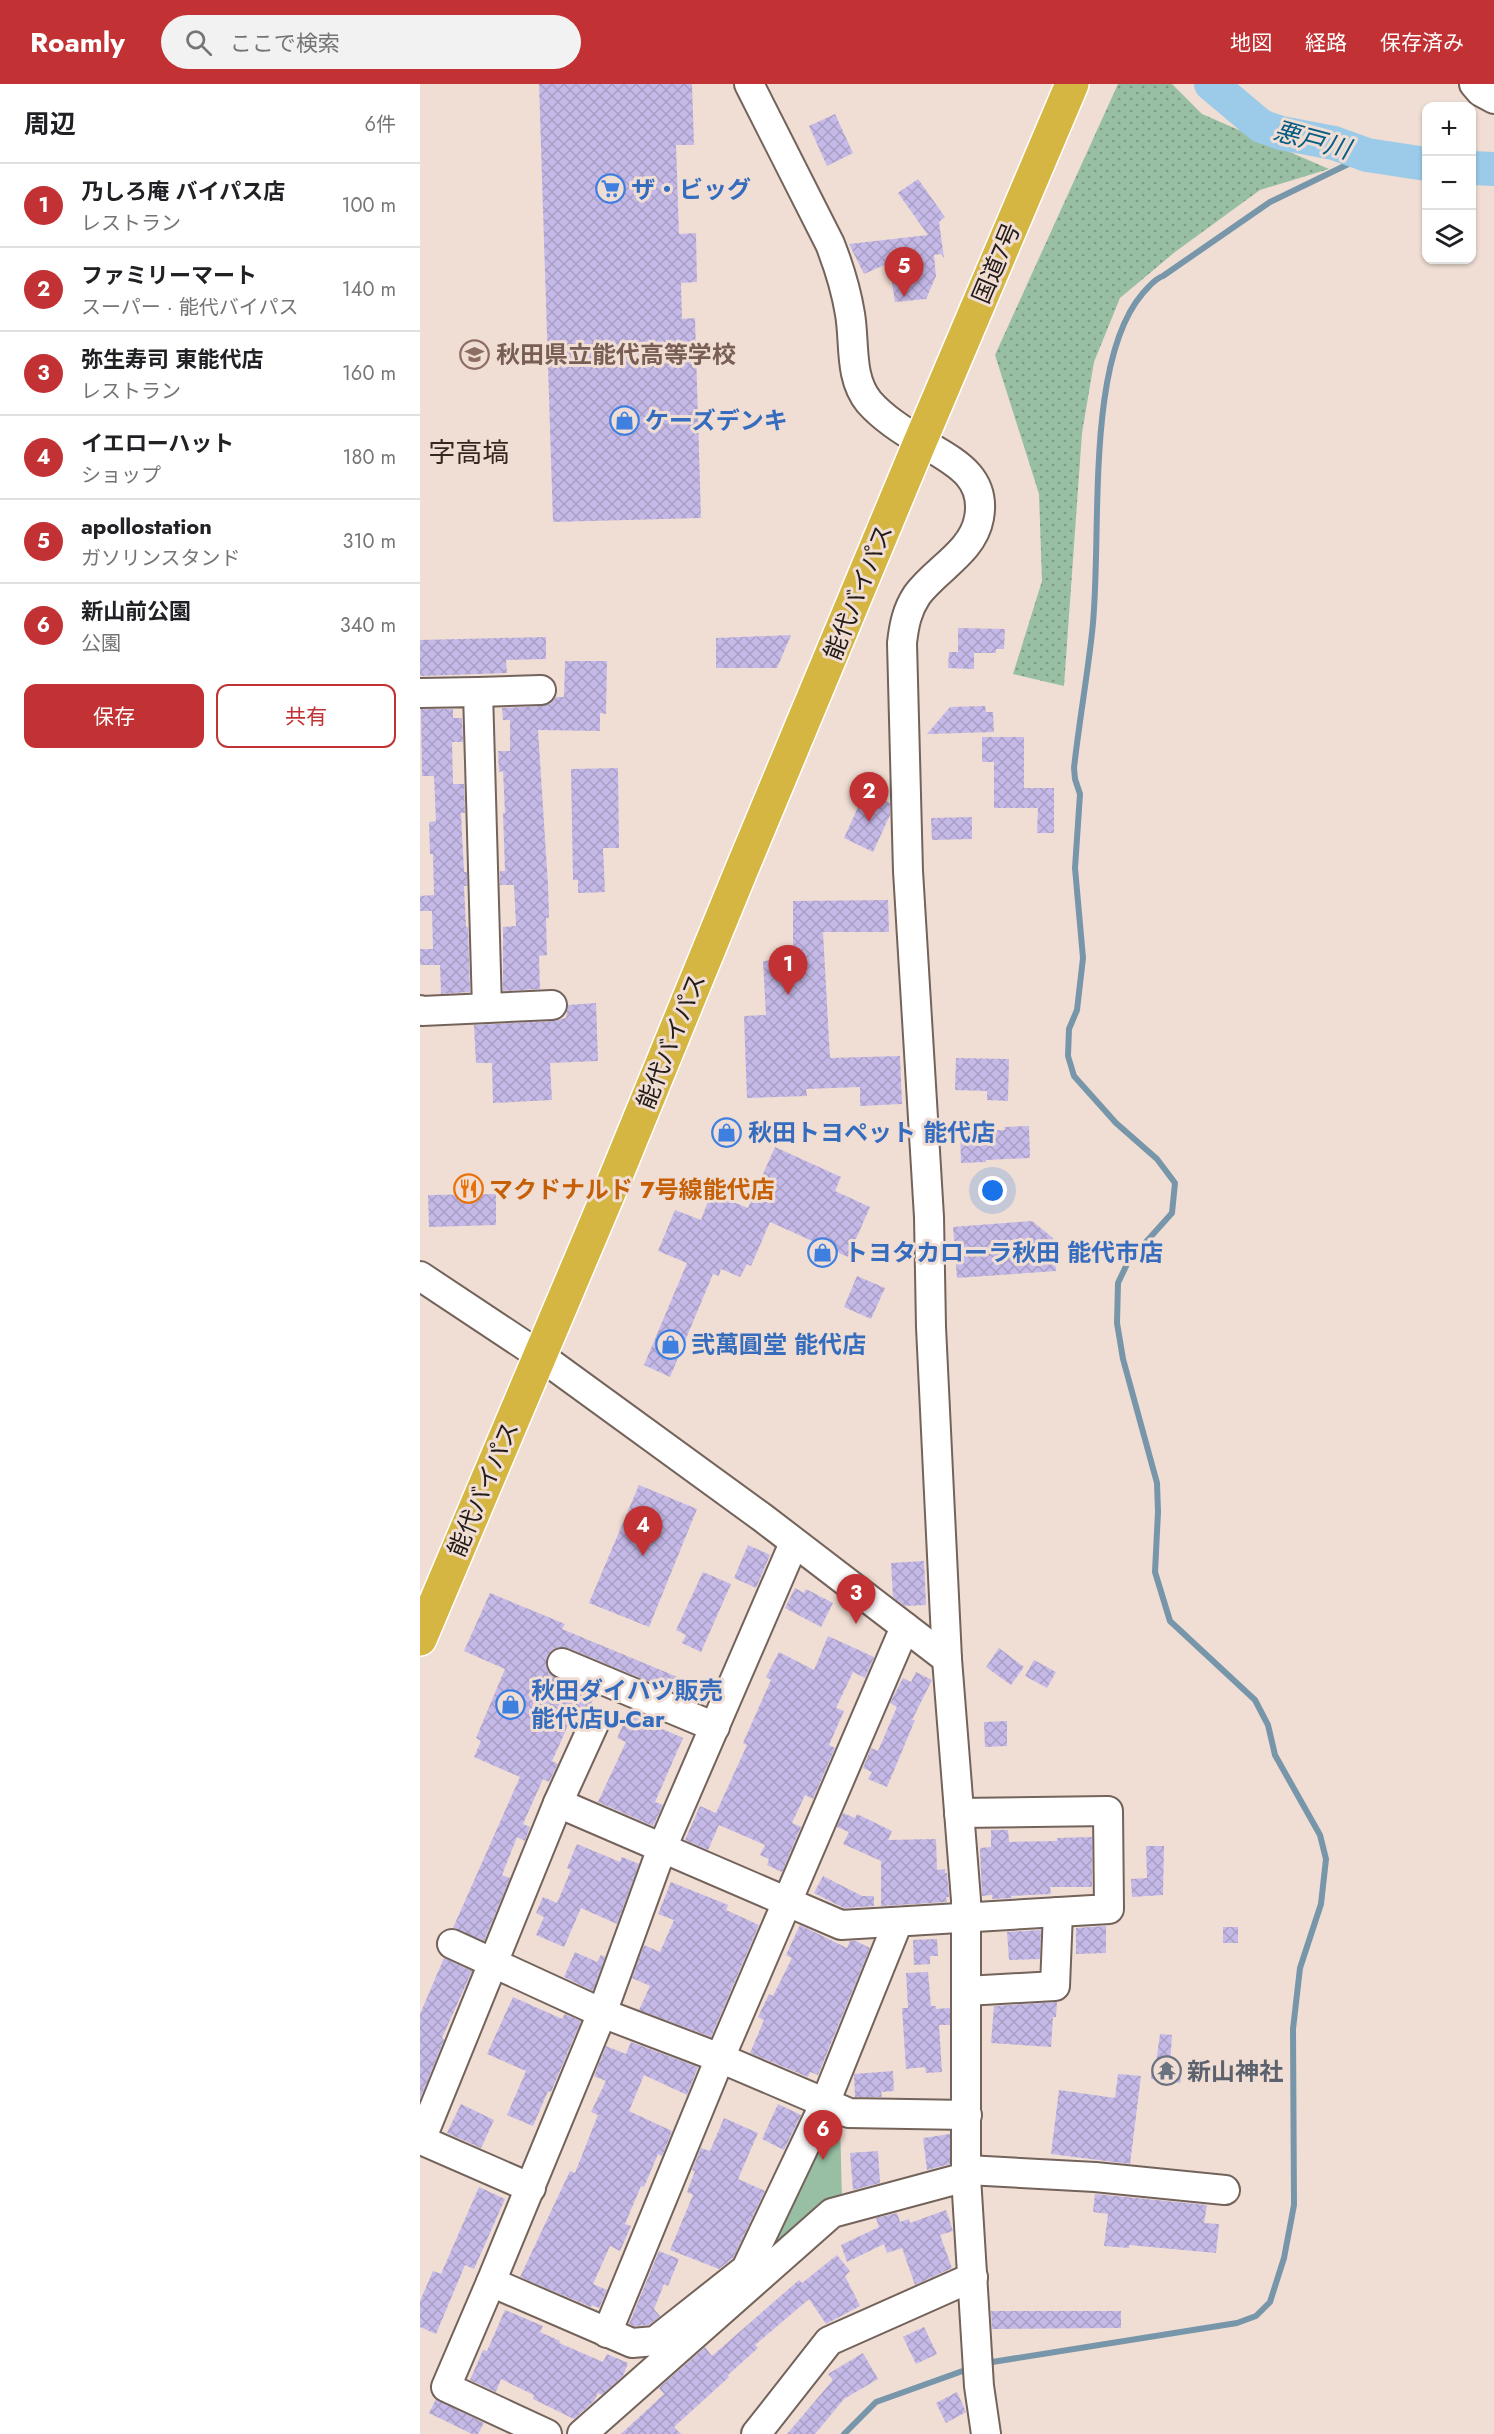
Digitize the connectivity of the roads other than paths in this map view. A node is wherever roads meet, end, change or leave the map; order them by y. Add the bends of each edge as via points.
1 (749, 84) edge
2 (1072, 84) edge
3 (1474, 84) edge
4 (1494, 99) edge
5 (920, 442) junction
6 (541, 690) dead end
7 (478, 692) junction
8 (420, 693) edge
9 (552, 1005) dead end
10 (487, 1008) junction
11 (420, 1010) edge
12 (420, 1276) edge
13 (539, 1355) junction
14 (794, 1544) junction
15 (905, 1627) junction
16 (420, 1639) edge
17 (947, 1659) junction
18 (562, 1663) dead end
19 (594, 1724) dead end
20 (715, 1727) junction
21 (558, 1803) junction
22 (958, 1813) junction
23 (662, 1848) junction
24 (787, 1902) junction
25 (1058, 1912) junction
26 (966, 1918) junction
27 (898, 1922) junction
28 (452, 1944) dead end
29 (495, 1962) junction
30 (966, 1991) junction
31 (602, 2013) junction
32 (720, 2058) junction
33 (825, 2103) junction
34 (967, 2115) junction
35 (966, 2174) junction
36 (531, 2188) junction
37 (1225, 2190) dead end
38 (973, 2277) junction
39 (491, 2282) junction
40 (607, 2333) junction
41 (598, 2429) edge
42 (547, 2434) edge
43 (756, 2434) edge
44 (986, 2434) edge

1 - 5 street via 840,269 851,317 859,384 872,405
2 - 5 highway, 国道7号
3 - 4 street
5 - 13 highway, 能代バイパス
5 - 17 street via 960,465 969,475 980,504 979,519 968,542 909,609 902,643 908,871 929,1217
6 - 7 street
7 - 8 street
7 - 10 street
9 - 10 street
10 - 11 street
12 - 13 street
13 - 14 street
13 - 16 highway, 能代バイパス
14 - 15 street
14 - 20 street
15 - 17 street
15 - 24 street
17 - 22 street
18 - 20 street
19 - 21 street
20 - 23 street
21 - 23 street
21 - 29 street
22 - 25 street via 1108,1811 1109,1909
22 - 26 street
23 - 24 street
23 - 31 street
24 - 27 street via 841,1925
24 - 32 street
25 - 26 street
25 - 30 street via 1055,1986
26 - 27 street
26 - 30 street
27 - 33 street
28 - 29 street
29 - 31 street
29 - 36 street via 421,2140
30 - 34 street
31 - 32 street
31 - 36 street
32 - 33 street
32 - 40 street
33 - 34 street via 849,2113
33 - 40 street via 746,2269 655,2341 632,2343
34 - 35 street
35 - 37 street via 1095,2177
35 - 38 street
35 - 41 street via 832,2213
36 - 39 street
38 - 43 street via 829,2341
38 - 44 street via 979,2386
39 - 40 street
39 - 42 street via 446,2387

